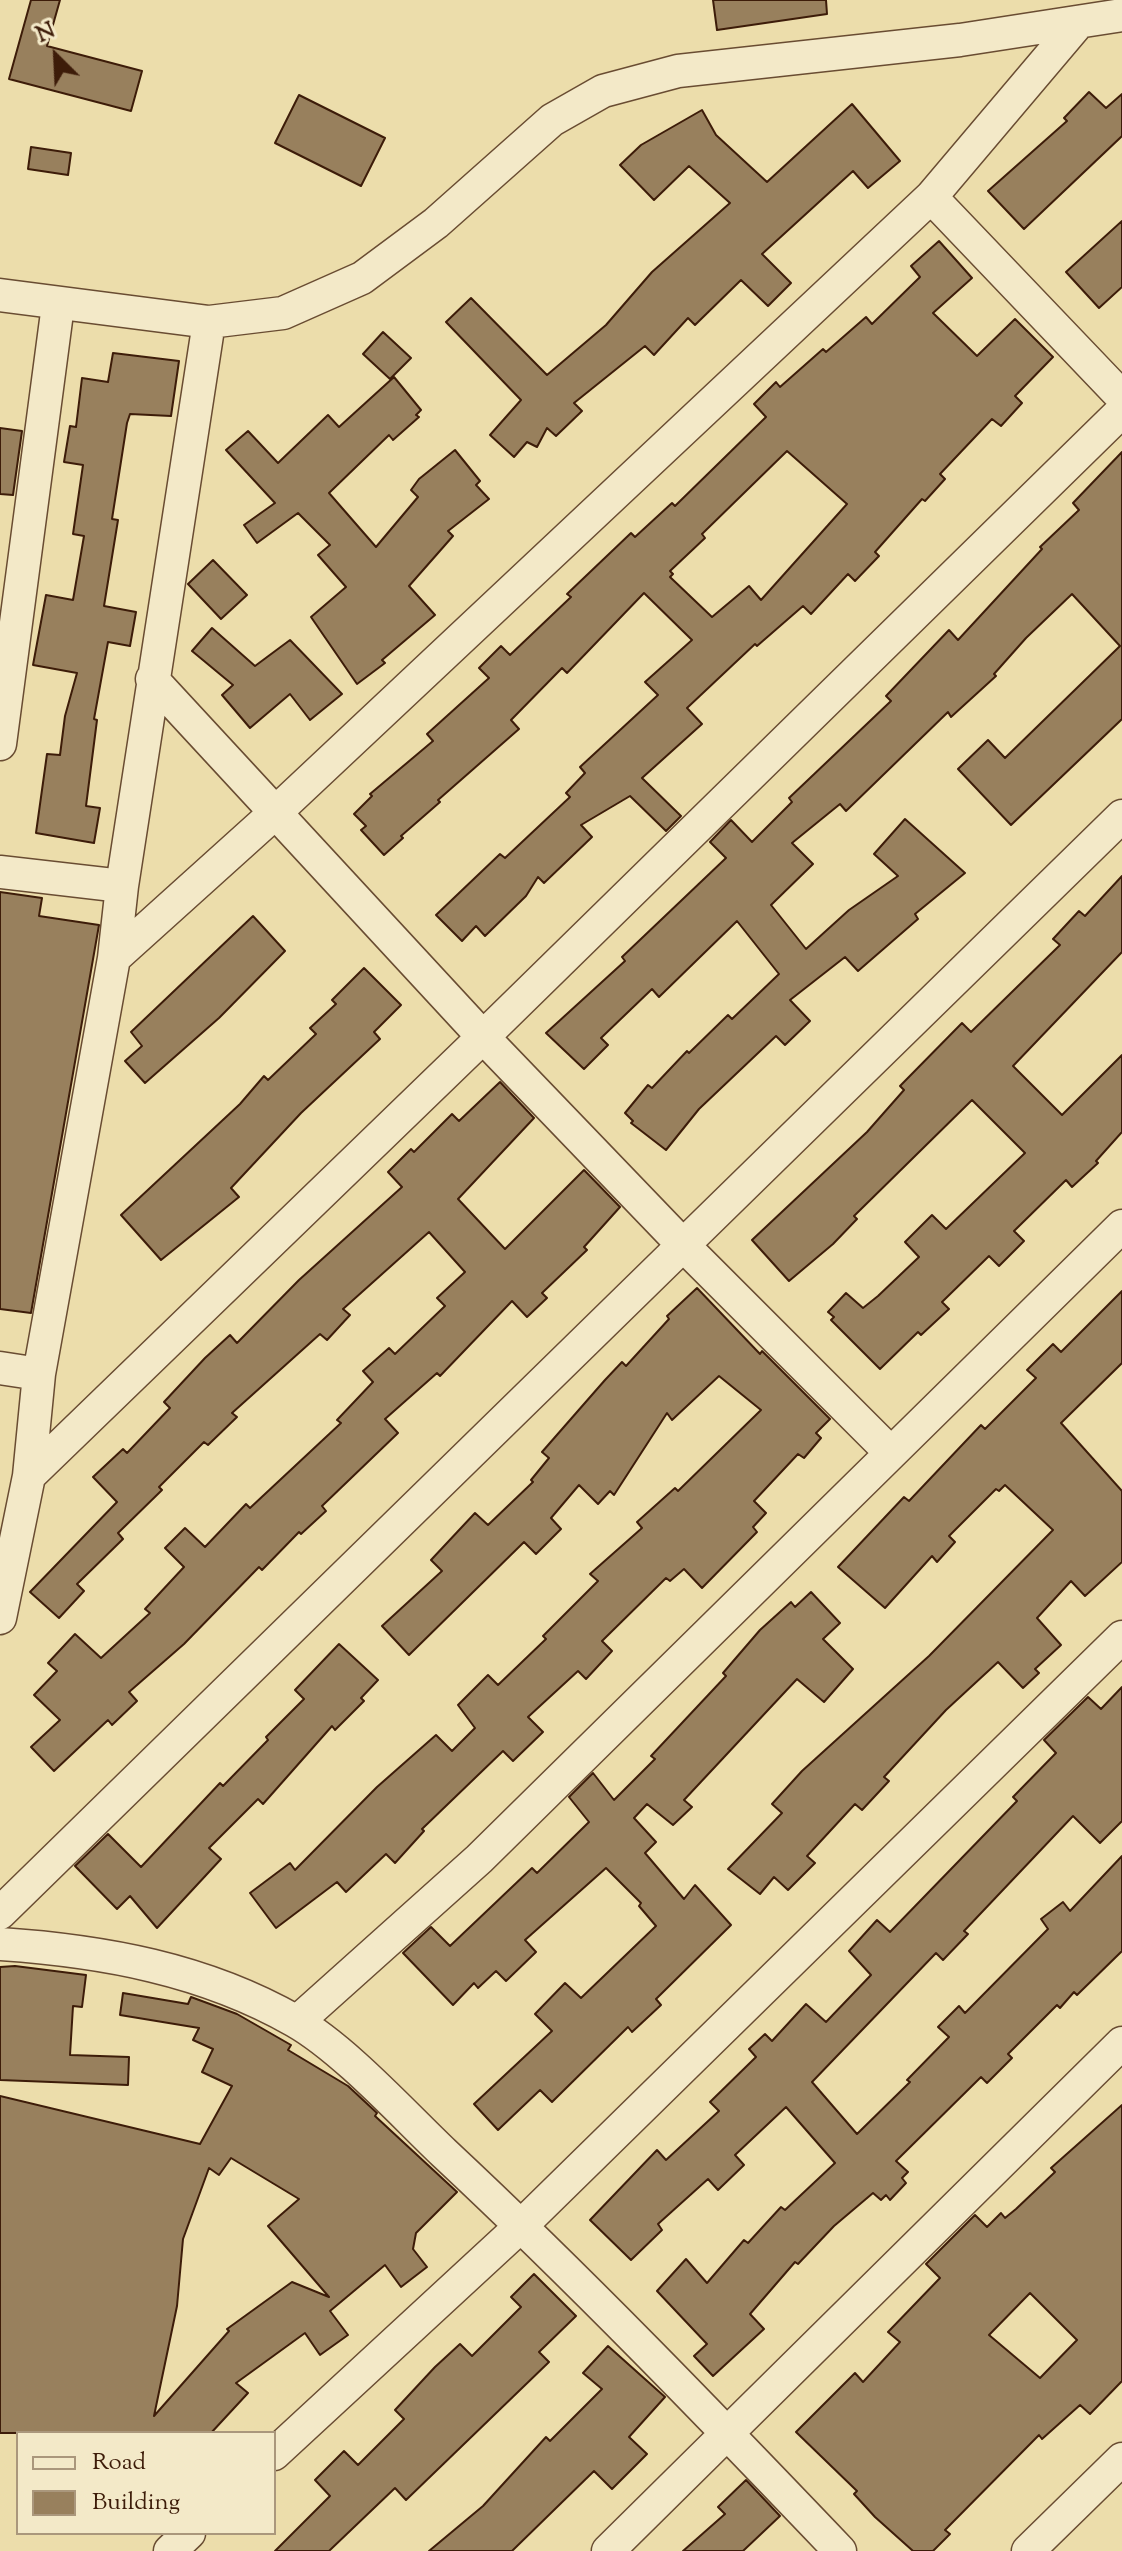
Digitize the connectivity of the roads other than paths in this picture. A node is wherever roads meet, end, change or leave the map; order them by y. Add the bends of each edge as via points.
1 (1122, 15) edge
2 (1079, 22) junction
3 (931, 197) junction
4 (0, 295) edge
5 (58, 305) junction
6 (209, 322) junction
7 (1122, 397) edge
8 (1122, 411) edge
9 (152, 679) junction
10 (0, 744) edge
11 (276, 812) junction
12 (1122, 816) edge
13 (0, 872) edge
14 (122, 886) junction
15 (114, 958) junction
16 (483, 1037) junction
17 (1122, 1226) edge
18 (682, 1244) junction
19 (0, 1368) edge
20 (39, 1374) junction
21 (891, 1453) junction
22 (29, 1476) junction
23 (0, 1618) edge
24 (1122, 1637) edge
25 (0, 1913) edge
26 (0, 1944) edge
27 (297, 2022) junction
28 (1122, 2043) edge
29 (522, 2225) junction
30 (728, 2434) junction
31 (276, 2452) edge
32 (1122, 2459) edge
33 (187, 2535) edge
34 (170, 2551) edge
35 (608, 2551) edge
36 (840, 2551) edge
37 (1028, 2551) edge

1 - 2 street
2 - 3 street
2 - 6 street via 678,71 603,91 552,120 436,223 362,278 283,313
3 - 7 street
3 - 11 street
4 - 5 street
5 - 6 street
5 - 10 street
6 - 9 street
8 - 16 street
9 - 11 street
9 - 14 street
11 - 15 street
11 - 16 street
12 - 18 street
13 - 14 street
14 - 15 street
15 - 20 street
16 - 18 street
16 - 22 street
17 - 21 street
18 - 21 street
18 - 25 street
19 - 20 street
20 - 22 street
21 - 27 street via 479,1859
22 - 23 street
24 - 29 street
26 - 27 street via 138,1960 220,1985
27 - 29 street
28 - 30 street
29 - 30 street
29 - 31 street
30 - 35 street
30 - 36 street
32 - 37 street
33 - 34 street

